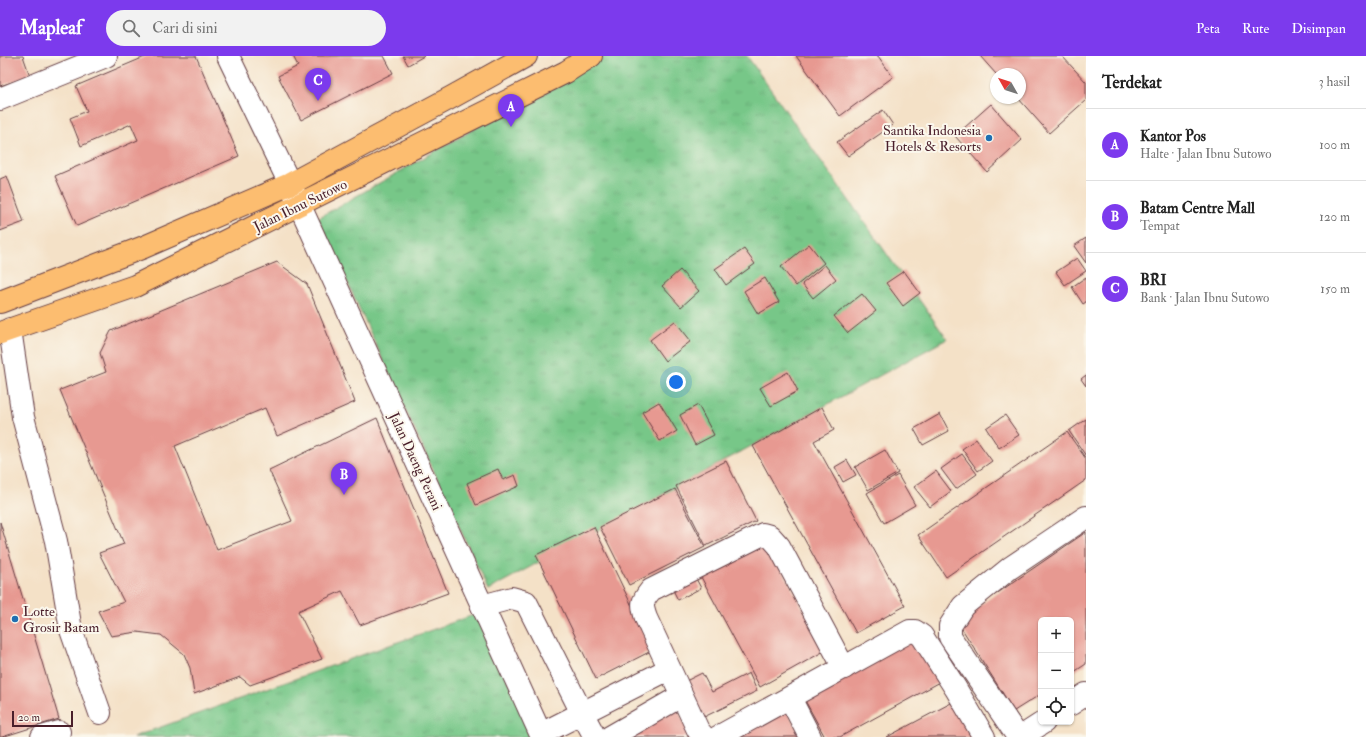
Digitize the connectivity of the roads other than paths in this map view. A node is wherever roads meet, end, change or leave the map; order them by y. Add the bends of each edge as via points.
1 (106, 56) edge
2 (228, 56) edge
3 (526, 56) edge
4 (591, 56) edge
5 (0, 99) edge
6 (290, 184) junction
7 (299, 205) junction
8 (0, 302) edge
9 (5, 331) edge
10 (1086, 517) edge
11 (482, 606) junction
12 (844, 668) junction
13 (669, 669) junction
14 (1086, 694) edge
15 (681, 696) junction
16 (790, 698) junction
17 (1074, 702) edge
18 (100, 713) dead end
19 (582, 713) junction
20 (1039, 725) edge
21 (541, 736) edge
22 (595, 737) edge
23 (610, 737) edge
24 (704, 737) edge
25 (718, 737) edge
26 (810, 737) edge
27 (984, 737) edge
28 (1020, 737) edge

1 - 5 street
2 - 6 street, Jalan Daeng Perani
3 - 6 main road, Jalan Ibnu Sutowo
4 - 7 main road, Jalan Ibnu Sutowo via 566,72
6 - 7 street, Jalan Daeng Perani
6 - 8 main road, Jalan Ibnu Sutowo via 144,247
7 - 9 main road, Jalan Ibnu Sutowo via 135,286
7 - 11 street, Jalan Daeng Perani
9 - 18 street via 23,417 56,541 71,630
10 - 28 street via 1010,568 963,606 950,626 950,637
11 - 19 street via 512,598 526,602
11 - 21 street, Jalan Daeng Perani
12 - 13 street via 779,546 770,536 763,534 651,590 646,596 642,608
12 - 16 street
12 - 27 street via 910,631 915,631 922,636
13 - 15 street
13 - 19 street
14 - 17 street
15 - 23 street
15 - 24 street
16 - 25 street
16 - 26 street
19 - 21 street
19 - 22 street
20 - 28 street

